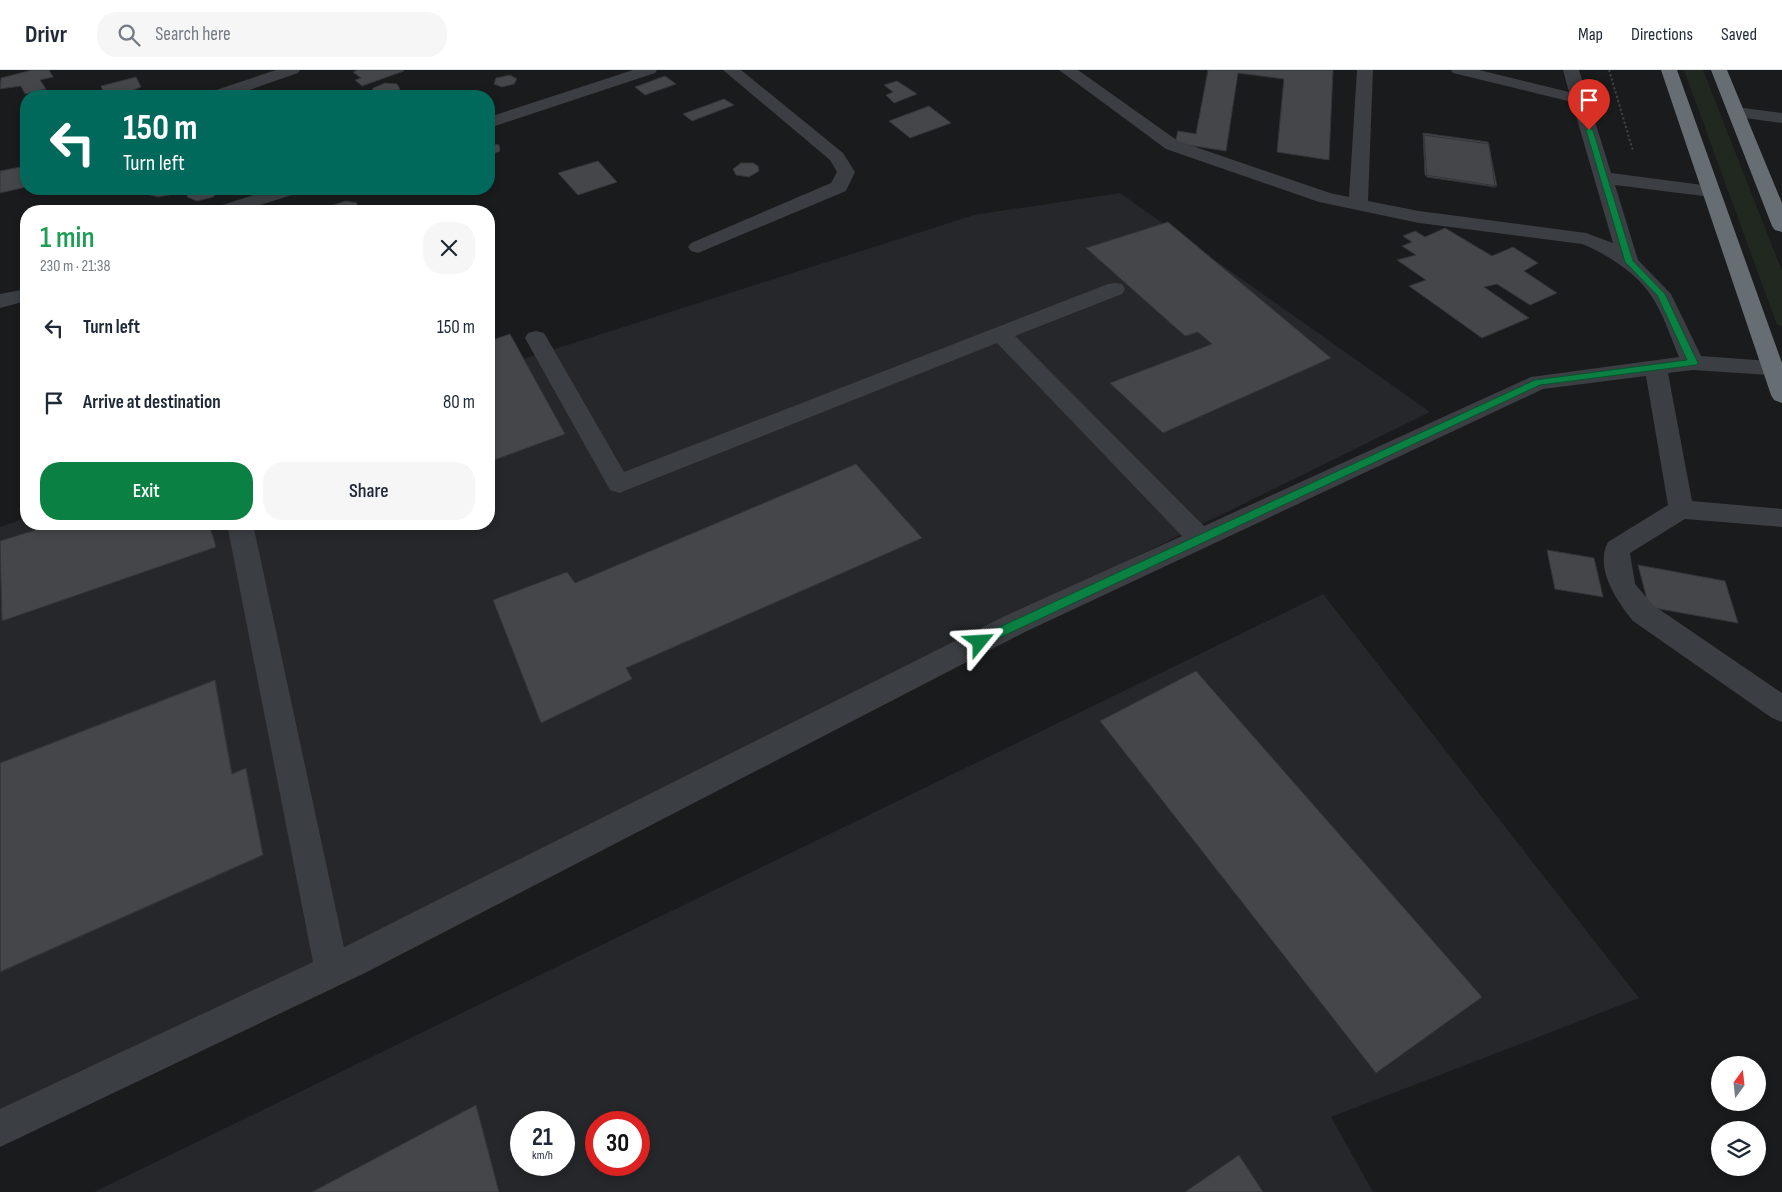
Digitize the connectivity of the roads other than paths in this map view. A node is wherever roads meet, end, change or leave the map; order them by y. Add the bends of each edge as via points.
1 (292, 70) edge
2 (649, 70) edge
3 (731, 70) edge
4 (1067, 70) edge
5 (1364, 70) edge
6 (1459, 70) edge
7 (1571, 70) edge
8 (1669, 70) edge
9 (1719, 70) edge
10 (234, 90) edge
11 (1579, 99) junction
12 (1736, 112) junction
13 (1782, 118) edge
14 (495, 121) edge
15 (1604, 178) junction
16 (1711, 191) junction
17 (272, 195) edge
18 (1358, 204) junction
19 (242, 205) edge
20 (1782, 226) edge
21 (698, 247) dead end
22 (1629, 262) junction
23 (1115, 289) dead end
24 (20, 296) edge
25 (0, 301) edge
26 (1001, 334) junction
27 (536, 338) dead end
28 (1693, 363) junction
29 (1656, 368) junction
30 (1777, 368) edge
31 (1782, 395) edge
32 (1681, 508) junction
33 (1782, 518) edge
34 (241, 530) edge
35 (1200, 538) junction
36 (1782, 709) edge
37 (332, 971) junction
38 (0, 1128) edge

1 - 10 street
2 - 14 street
3 - 21 street via 837,157 846,172 839,187
4 - 18 street via 1172,145 1326,198
5 - 18 street
6 - 11 street
7 - 11 street
8 - 16 highway
9 - 12 highway
11 - 15 street
12 - 13 street
12 - 20 highway
15 - 16 street
15 - 22 street
16 - 30 highway
17 - 19 street
18 - 22 street via 1419,217 1586,239 1609,248
22 - 28 street via 1661,294
23 - 26 street
24 - 25 street
26 - 27 street via 619,484
26 - 35 street
28 - 29 street
28 - 30 street
29 - 32 street
29 - 35 street via 1538,382
30 - 31 highway
32 - 33 street
32 - 36 street via 1617,549 1618,575 1626,594 1642,612
34 - 37 street
35 - 37 street via 1014,624
37 - 38 street

